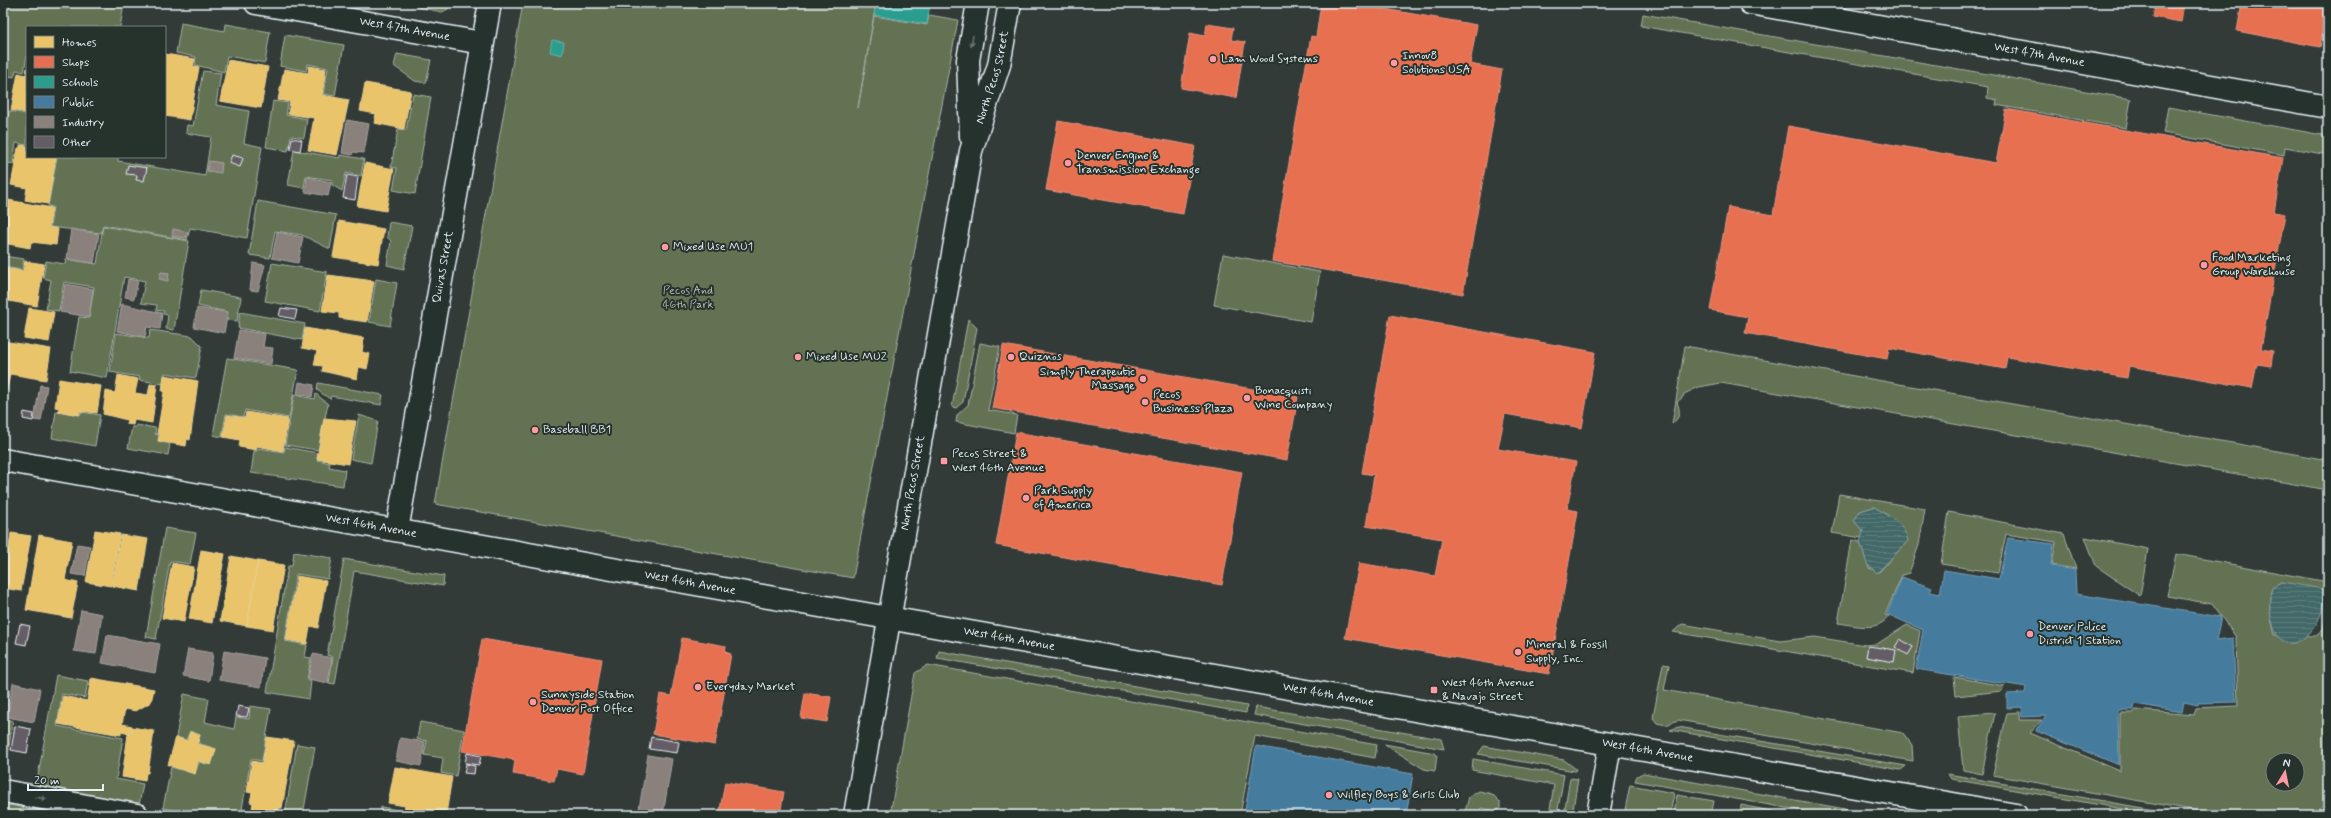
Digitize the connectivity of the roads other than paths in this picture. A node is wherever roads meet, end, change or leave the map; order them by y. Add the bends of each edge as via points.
1 (256, 3) edge
2 (490, 3) edge
3 (978, 3) edge
4 (1010, 3) edge
5 (1750, 3) edge
6 (482, 43) junction
7 (2328, 107) edge
8 (971, 151) junction
9 (3, 460) edge
10 (396, 530) junction
11 (889, 618) junction
12 (1610, 744) junction
13 (3, 791) edge
14 (138, 815) edge
15 (855, 815) edge
16 (1598, 815) edge
17 (2016, 815) edge

1 - 6 street, West 47th Avenue
2 - 6 street, Quivas Street
3 -> 8 street, North Pecos Street via 968,60
4 - 8 street, North Pecos Street via 999,65
5 - 7 street, West 47th Avenue
6 - 10 street, Quivas Street
8 - 11 street, North Pecos Street
9 - 10 street, West 46th Avenue
10 - 11 street, West 46th Avenue
11 - 12 street, West 46th Avenue
11 - 15 street, North Pecos Street
12 - 16 street
12 - 17 street, West 46th Avenue
13 -> 14 street

